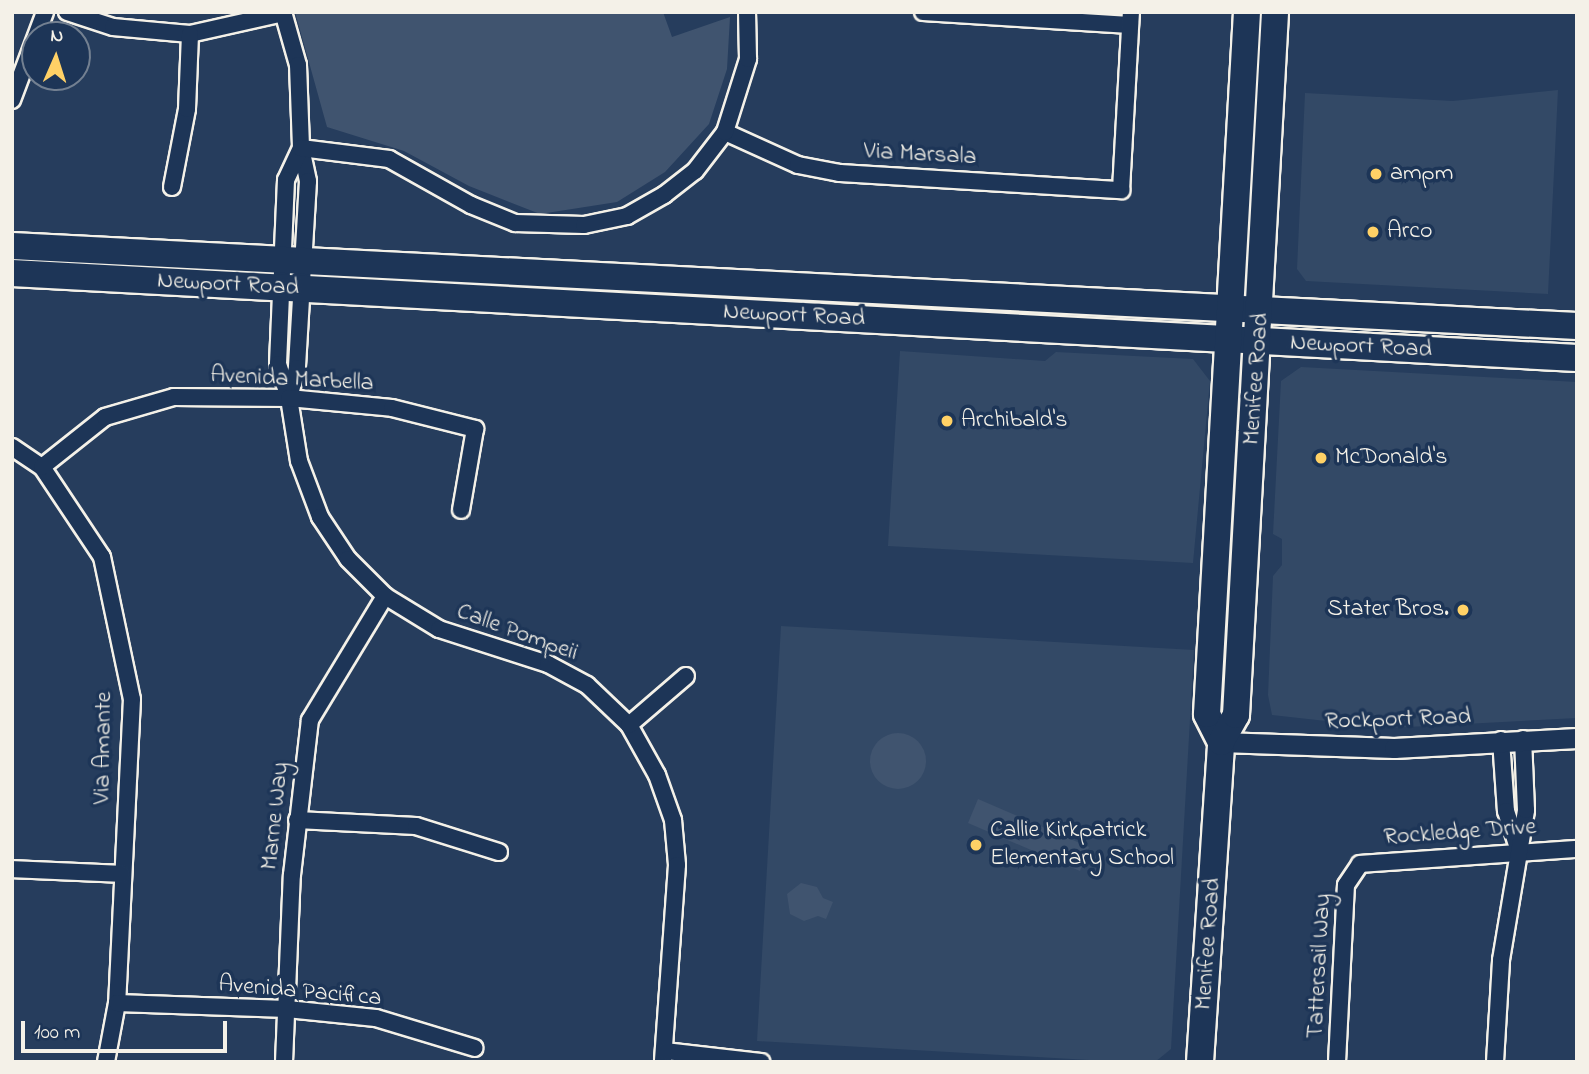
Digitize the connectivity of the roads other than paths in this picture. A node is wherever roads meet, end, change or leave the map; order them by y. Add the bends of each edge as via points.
1 (45, 12) edge
2 (67, 12) edge
3 (747, 12) edge
4 (923, 12) edge
5 (1247, 12) edge
6 (1275, 12) edge
7 (284, 13) edge
8 (1130, 19) edge
9 (190, 34) junction
10 (12, 100) edge
11 (725, 132) junction
12 (301, 148) junction
13 (172, 187) dead end
14 (12, 246) edge
15 (294, 260) junction
16 (12, 274) edge
17 (292, 289) junction
18 (1232, 308) junction
19 (1262, 310) junction
20 (1577, 326) edge
21 (1229, 341) junction
22 (1260, 342) junction
23 (1577, 358) edge
24 (289, 398) junction
25 (12, 447) edge
26 (43, 467) junction
27 (461, 510) dead end
28 (385, 596) junction
29 (686, 676) dead end
30 (629, 724) junction
31 (1577, 738) edge
32 (1523, 739) junction
33 (1501, 740) junction
34 (1221, 742) junction
35 (1526, 796) junction
36 (1505, 797) junction
37 (297, 820) junction
38 (1577, 849) edge
39 (1519, 850) junction
40 (499, 852) dead end
41 (12, 869) edge
42 (122, 874) junction
43 (1351, 874) joint
44 (117, 1003) junction
45 (287, 1009) junction
46 (475, 1048) dead end
47 (664, 1056) edge
48 (106, 1062) edge
49 (284, 1062) edge
50 (761, 1062) edge
51 (1200, 1062) edge
52 (1337, 1062) edge
53 (1495, 1062) edge

1 - 10 street
2 - 9 street via 113,27
3 - 11 street via 748,59
4 - 8 street
5 - 18 main road, Menifee Road
6 - 19 main road, Menifee Road
7 - 9 street
7 - 12 street via 298,65
8 - 11 street, Via Marsala via 1121,190 840,173 797,164
9 - 13 street via 187,109
11 - 12 street via 695,171 627,216 551,227 492,216 389,159
12 - 15 street via 308,181
12 - 15 street via 286,180
14 - 15 main road, Newport Road
15 - 17 street, Calle Pompeii
15 - 18 main road, Newport Road
16 - 17 main road, Newport Road
17 - 21 main road, Newport Road
17 - 24 street, Calle Pompeii via 298,368
18 - 19 main road, Newport Road
18 - 21 main road, Menifee Road
19 - 20 main road, Newport Road
19 - 22 main road, Menifee Road
21 - 22 main road, Newport Road
21 - 34 main road, Menifee Road via 1207,714
22 - 23 main road, Newport Road
22 - 34 main road, Menifee Road via 1236,715
24 - 26 street, Avenida Marbella via 174,397 105,417
24 - 27 street, Avenida Marbella via 391,408 475,429
24 - 28 street, Calle Pompeii via 299,461 320,517 348,559
25 - 26 street, Via Amante
26 - 42 street, Via Amante via 102,557 132,699
28 - 30 street, Calle Pompeii via 439,629 548,664 587,685
28 - 37 street, Marne Way via 310,720
29 - 30 street
30 - 47 street, Calle Pompeii via 657,775 673,820 677,865
31 - 32 street, Rockport Road
32 - 33 street, Rockport Road
32 - 35 street
33 - 34 street, Rockport Road via 1394,748
33 - 36 street
34 - 51 main road, Menifee Road
35 - 36 street
35 - 39 street
36 - 39 street
37 - 40 street via 416,826
37 - 45 street, Marne Way
38 - 39 street, Rockledge Drive
39 - 43 street, Rockledge Drive via 1374,861 1360,864
39 - 53 street via 1501,960
41 - 42 street
42 - 44 street, Via Amante
43 - 52 street, Tattersail Way
44 - 45 street, Avenida Pacifica
44 - 48 street, Via Amante
45 - 46 street, Avenida Pacifica via 376,1018
45 - 49 street, Marne Way
47 - 50 street

